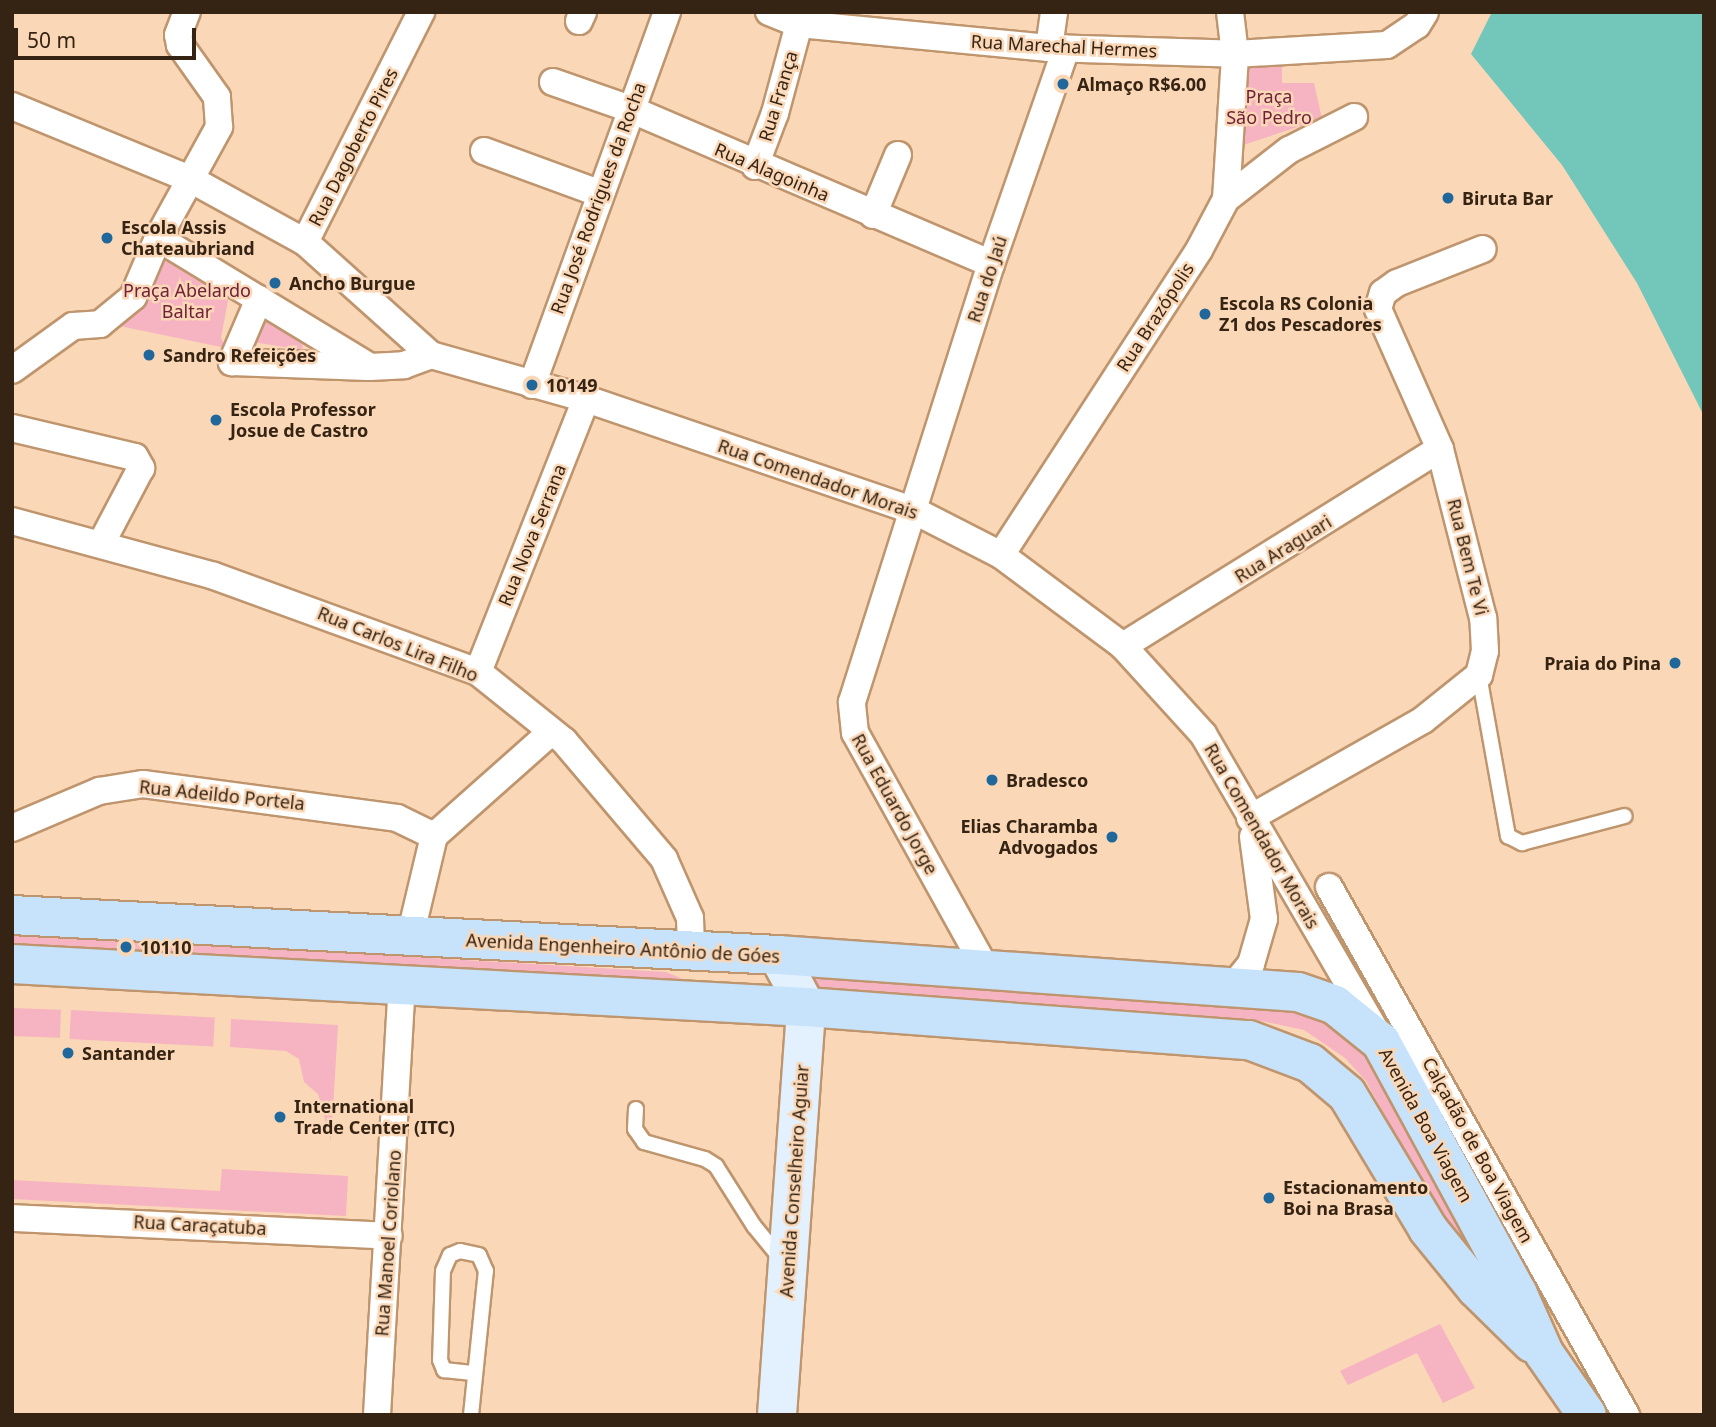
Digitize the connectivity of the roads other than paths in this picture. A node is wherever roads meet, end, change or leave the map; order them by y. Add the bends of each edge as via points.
1 (187, 12) edge
2 (421, 12) edge
3 (667, 12) edge
4 (769, 12) edge
5 (1054, 12) edge
6 (1230, 12) edge
7 (1425, 12) edge
8 (868, 22) edge
9 (799, 24) junction
10 (1058, 49) junction
11 (1235, 54) junction
12 (553, 82) dead end
13 (12, 106) edge
14 (630, 109) junction
15 (1354, 117) dead end
16 (484, 151) dead end
17 (898, 155) dead end
18 (755, 166) junction
19 (192, 180) junction
20 (599, 193) junction
21 (1226, 199) junction
22 (873, 215) junction
23 (158, 238) junction
24 (305, 242) junction
25 (1483, 249) dead end
26 (991, 264) junction
27 (259, 299) junction
28 (431, 355) junction
29 (370, 367) junction
30 (12, 370) edge
31 (531, 384) junction
32 (586, 399) junction
33 (12, 428) edge
34 (1440, 449) junction
35 (915, 511) junction
36 (12, 521) edge
37 (101, 544) junction
38 (1001, 555) junction
39 (1123, 646) junction
40 (478, 672) junction
41 (1479, 675) junction
42 (551, 732) junction
43 (1625, 816) dead end
44 (1250, 818) junction
45 (12, 828) edge
46 (434, 836) junction
47 (1329, 887) dead end
48 (12, 915) edge
49 (410, 937) junction
50 (691, 951) junction
51 (778, 955) junction
52 (12, 964) edge
53 (986, 969) junction
54 (1234, 985) junction
55 (402, 988) junction
56 (806, 1007) junction
57 (1381, 1042) junction
58 (636, 1109) dead end
59 (12, 1218) edge
60 (389, 1236) junction
61 (788, 1267) junction
62 (475, 1373) junction
63 (1555, 1384) edge
64 (377, 1415) edge
65 (471, 1415) edge
66 (777, 1415) edge
67 (1587, 1415) edge
68 (1626, 1415) edge

1 - 19 street via 178,35 180,45 217,97 222,113
2 - 24 street, Rua Dagoberto Pires
3 - 14 street, Rua José Rodrigues da Rocha
4 - 9 street, Rua Marechal Hermes
5 - 10 street, Rua do Jaú
6 - 11 street, Rua Brazópolis
7 - 11 street, Rua Marechal Hermes via 1417,25 1387,45
8 - 9 street, Rua Marechal Hermes
8 - 10 street, Rua Marechal Hermes
9 - 18 street, Rua França
10 - 11 street, Rua Marechal Hermes
10 - 26 street, Rua do Jaú
11 - 21 street, Rua Brazópolis
12 - 14 street, Rua Alagoinha
13 - 19 street
14 - 18 street, Rua Alagoinha
14 - 20 street, Rua José Rodrigues da Rocha
15 - 21 street via 1289,150
16 - 20 street
17 - 22 street
18 - 22 street, Rua Alagoinha
19 - 23 street
19 - 24 street
20 - 31 street, Rua José Rodrigues da Rocha
21 - 38 street, Rua Brazópolis via 1199,250
22 - 26 street, Rua Alagoinha
23 - 27 street
23 - 30 street via 138,287 121,311 100,324 73,326
24 - 28 street, Rua Dagoberto Pires
25 - 34 street, Rua Bem Te Vi via 1397,284 1379,300 1381,317
26 - 35 street, Rua do Jaú
27 - 29 street
27 - 29 street via 232,362
28 - 29 street via 404,365
28 - 31 street, Rua Comendador Morais
31 - 32 street, Rua Comendador Morais
32 - 35 street, Rua Comendador Morais
32 - 40 street, Rua Nova Serrana
33 - 37 street via 135,457 139,475
34 - 39 street, Rua Araguari
34 - 41 street, Rua Bem Te Vi via 1483,618 1485,650
35 - 38 street, Rua Comendador Morais
35 - 53 street, Rua Eduardo Jorge via 855,691 852,725
36 - 37 street, Rua Carlos Lira Filho
37 - 40 street, Rua Carlos Lira Filho via 214,576
38 - 39 street, Rua Comendador Morais
39 - 44 street, Rua Comendador Morais via 1203,734
40 - 42 street, Rua Carlos Lira Filho
41 - 43 lane via 1508,836 1522,843
41 - 44 street via 1423,720
42 - 46 street
42 - 50 street, Rua Carlos Lira Filho via 564,741 664,859 690,918
44 - 54 street via 1264,919 1251,964
44 - 57 street, Rua Comendador Morais
45 - 46 street, Rua Adeildo Portela via 99,792 143,784 397,818
46 - 49 street
47 - 68 street, Calçadão de Boa Viagem
48 - 49 main road, Avenida Engenheiro Antônio de Góes
49 - 50 main road, Avenida Engenheiro Antônio de Góes
50 - 51 main road, Avenida Engenheiro Antônio de Góes
51 - 53 main road, Avenida Engenheiro Antônio de Góes
51 - 56 main road
52 - 55 main road
53 - 54 main road, Avenida Engenheiro Antônio de Góes
54 - 57 main road, Avenida Boa Viagem via 1279,988 1326,1001
55 - 56 main road
55 - 60 street, Rua Manoel Coriolano
56 - 61 main road, Avenida Conselheiro Aguiar
56 - 63 main road, Avenida Boa Viagem via 1209,1034 1269,1046 1310,1063 1361,1112 1428,1229
57 - 63 main road, Avenida Boa Viagem via 1517,1293
58 - 61 lane via 635,1129 644,1142 705,1158 716,1166 754,1226
59 - 60 street, Rua Caraçatuba
60 - 64 street, Rua Manoel Coriolano
61 - 66 main road, Avenida Conselheiro Aguiar
62 - 62 lane via 486,1266 479,1255 460,1251 450,1255 443,1271 440,1360 444,1370
62 - 65 lane
63 - 67 main road, Avenida Boa Viagem via 1578,1399

